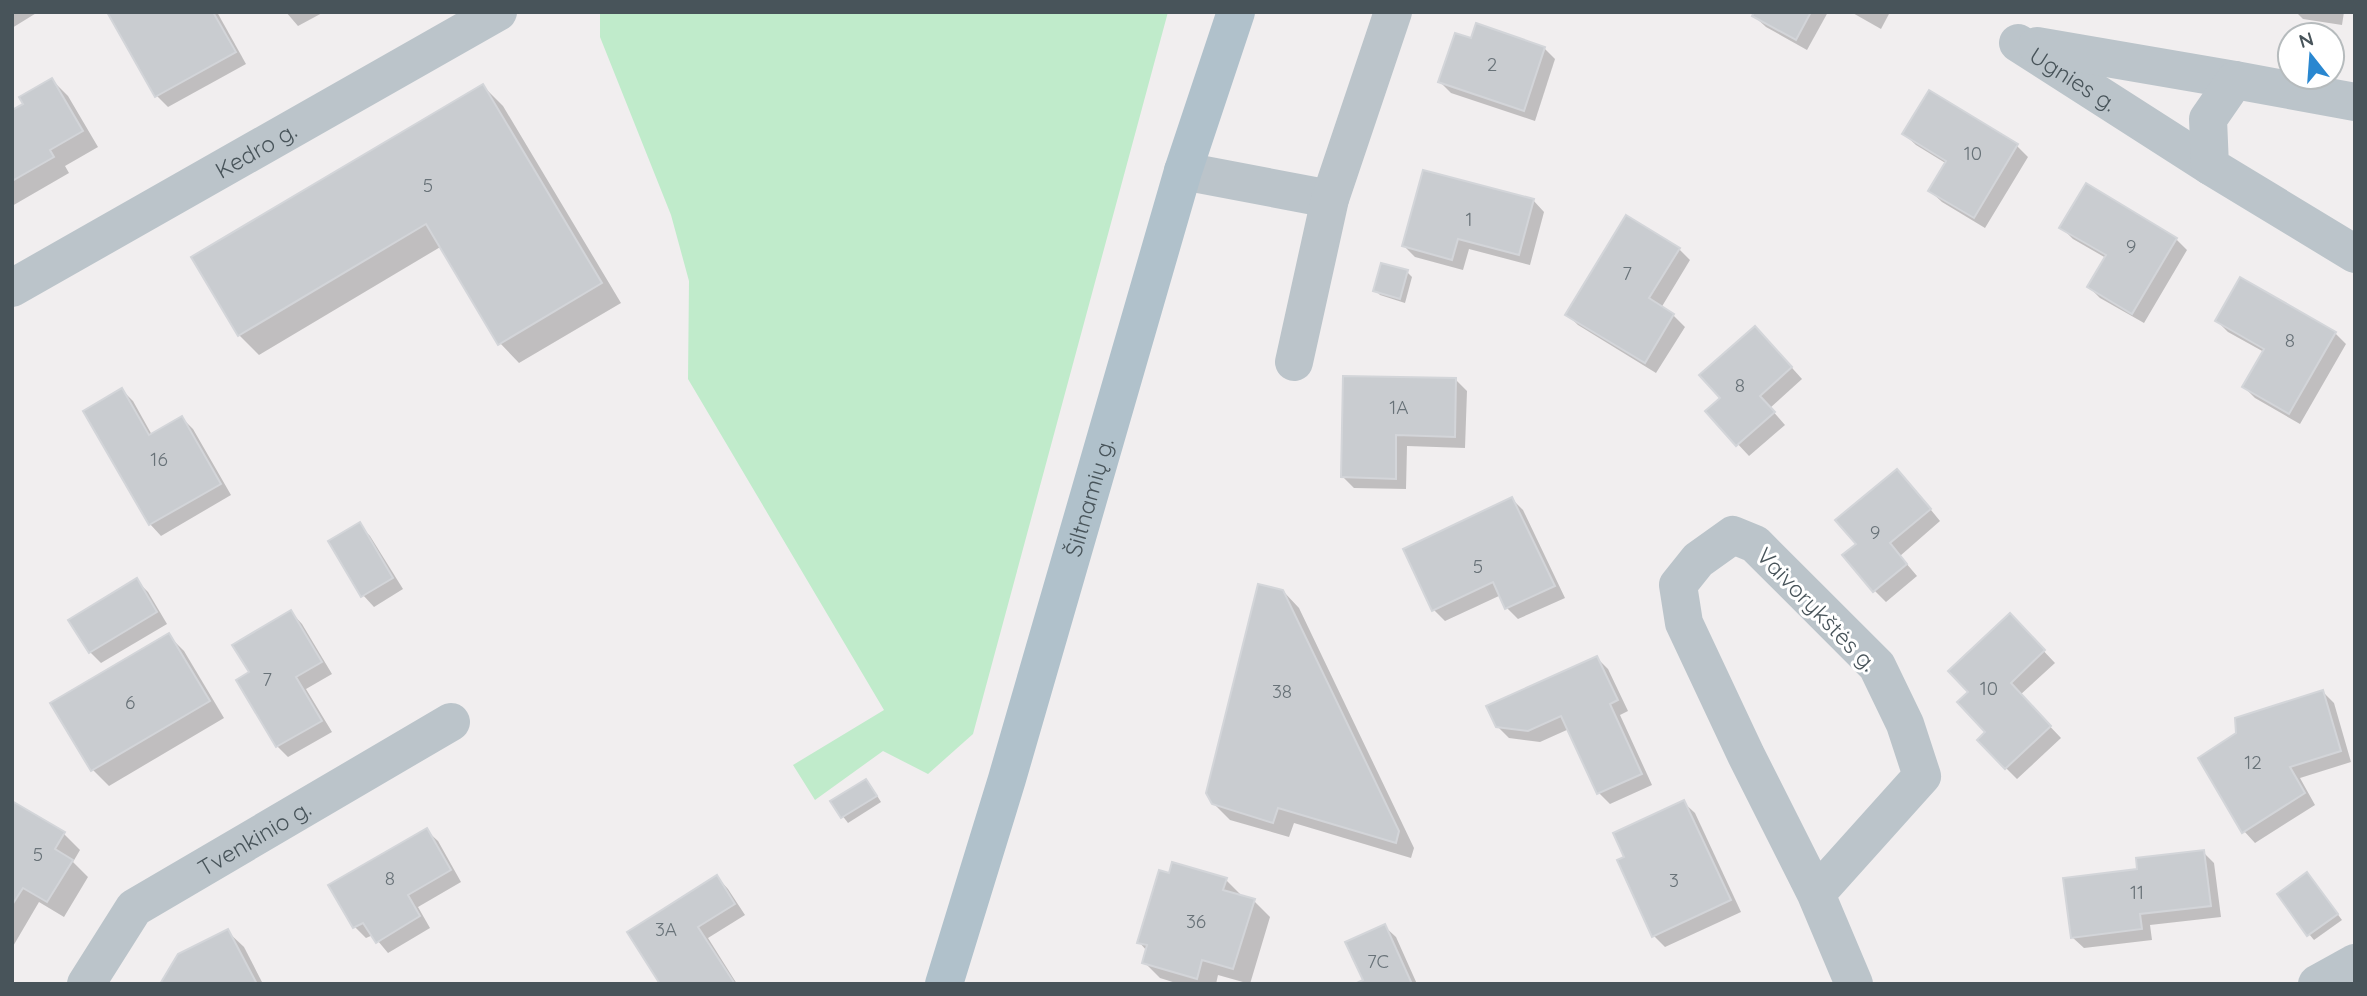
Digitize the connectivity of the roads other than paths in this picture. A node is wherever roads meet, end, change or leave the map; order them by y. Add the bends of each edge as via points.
1 (1236, 12) edge
2 (1393, 12) edge
3 (488, 15) edge
4 (2235, 80) junction
5 (2355, 102) edge
6 (2210, 166) junction
7 (1183, 171) junction
8 (1330, 199) junction
9 (2355, 254) edge
10 (12, 288) edge
11 (1294, 362) dead end
12 (451, 722) dead end
13 (1816, 894) junction
14 (2355, 963) edge
15 (86, 984) edge
16 (944, 984) edge
17 (1854, 984) edge
18 (2317, 984) edge

1 - 7 main road, Šiltnamių g.
2 - 8 street
3 - 10 street, Kedro g.
4 - 5 street, Ugnies g.
4 - 6 street via 2208,119
4 - 6 street, Ugnies g. via 2018,43
6 - 9 street, Ugnies g.
7 - 8 street
7 - 16 main road, Šiltnamių g.
8 - 11 street
12 - 15 street, Tvenkinio g. via 134,908
13 - 13 street, Vaivorykštės g. via 1922,776 1905,724 1877,666 1755,544 1734,535 1698,560 1678,585 1684,623
13 - 17 street, Vaivorykštės g.
14 - 18 street

